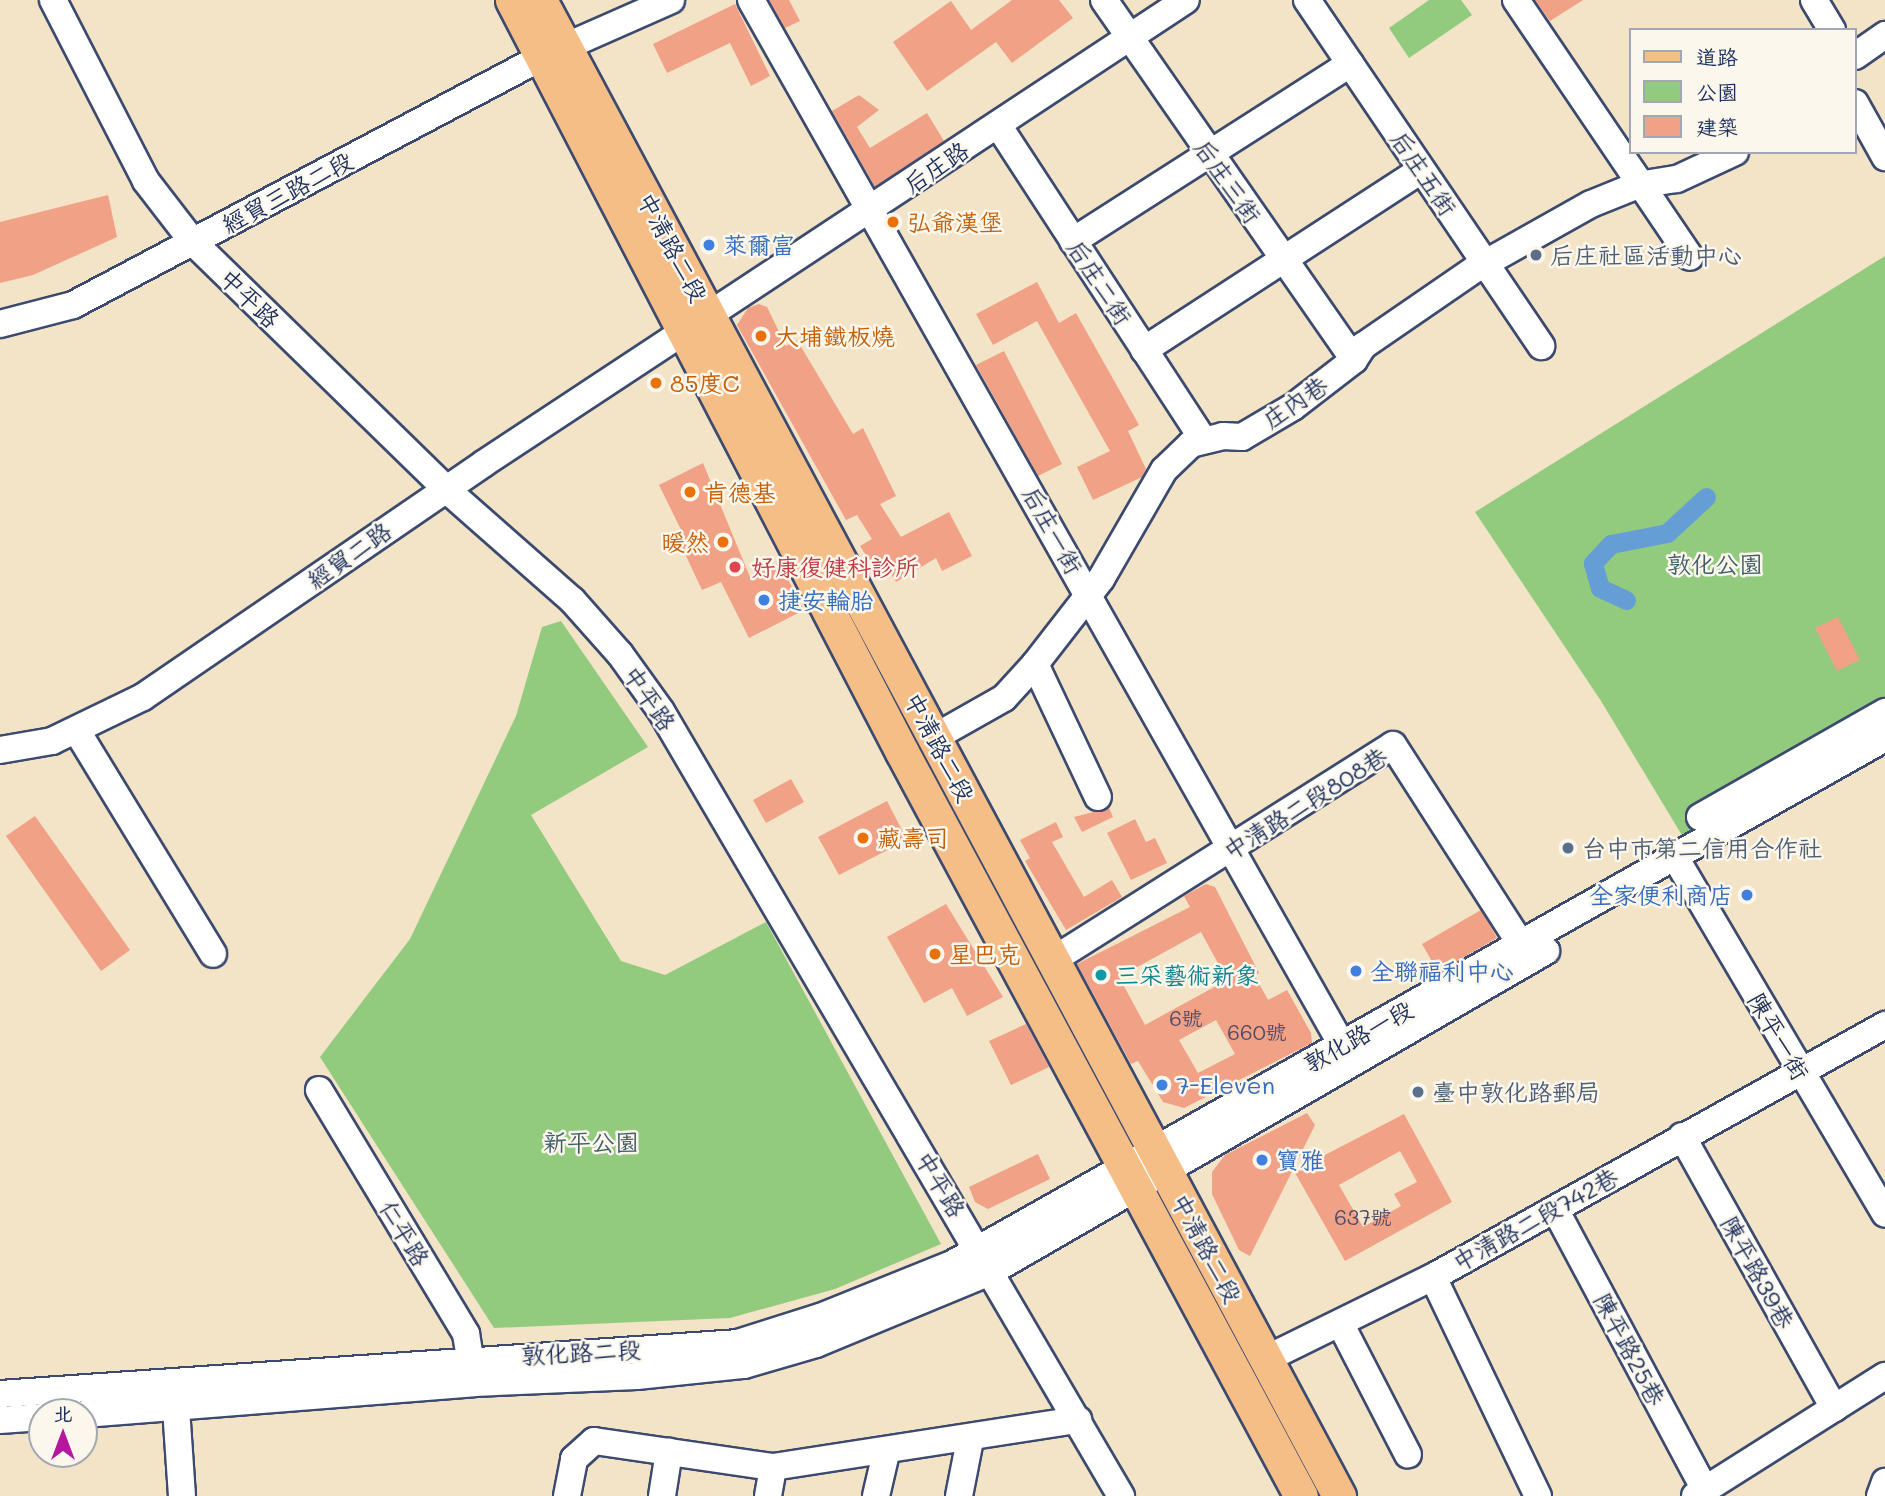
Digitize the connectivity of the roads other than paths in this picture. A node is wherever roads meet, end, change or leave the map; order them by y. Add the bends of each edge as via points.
1 (53, 0) edge
2 (512, 0) edge
3 (540, 0) edge
4 (671, 0) edge
5 (751, 0) edge
6 (1104, 0) edge
7 (1186, 0) edge
8 (1307, 0) edge
9 (1516, 0) edge
10 (1814, 0) edge
11 (1831, 28) edge
12 (1885, 35) edge
13 (1129, 37) junction
14 (555, 52) junction
15 (1857, 55) edge
16 (1350, 64) junction
17 (1857, 107) edge
18 (998, 125) junction
19 (1208, 154) junction
20 (1731, 154) edge
21 (1885, 157) edge
22 (1421, 170) junction
23 (1641, 184) junction
24 (872, 210) junction
25 (1073, 241) junction
26 (192, 242) junction
27 (1690, 257) dead end
28 (1284, 262) junction
29 (1486, 264) junction
30 (697, 323) junction
31 (0, 324) edge
32 (1541, 346) dead end
33 (1144, 350) junction
34 (1354, 360) junction
35 (1203, 439) junction
36 (446, 489) junction
37 (1089, 596) junction
38 (1035, 664) junction
39 (1885, 712) edge
40 (77, 731) junction
41 (935, 737) junction
42 (1885, 738) edge
43 (0, 750) edge
44 (1885, 758) edge
45 (1098, 797) dead end
46 (1700, 817) dead end
47 (1231, 848) junction
48 (1680, 864) junction
49 (1521, 944) junction
50 (213, 954) dead end
51 (1054, 960) junction
52 (1885, 1026) edge
53 (1347, 1054) junction
54 (1798, 1070) junction
55 (319, 1090) dead end
56 (1682, 1136) junction
57 (1160, 1160) junction
58 (1129, 1178) junction
59 (1555, 1209) junction
60 (1885, 1214) edge
61 (986, 1259) junction
62 (1433, 1277) junction
63 (1340, 1323) junction
64 (1266, 1359) junction
65 (473, 1371) junction
66 (1885, 1376) edge
67 (0, 1394) edge
68 (176, 1408) junction
69 (1834, 1408) junction
70 (98, 1413) edge
71 (28, 1418) edge
72 (0, 1420) edge
73 (1078, 1420) junction
74 (970, 1440) junction
75 (669, 1452) junction
76 (886, 1453) junction
77 (1408, 1455) dead end
78 (773, 1467) junction
79 (1885, 1482) edge
80 (1700, 1493) edge
81 (181, 1496) edge
82 (567, 1496) edge
83 (662, 1496) edge
84 (768, 1496) edge
85 (876, 1496) edge
86 (959, 1496) edge
87 (1121, 1496) edge
88 (1301, 1496) edge
89 (1339, 1496) edge
90 (1538, 1496) edge
91 (1880, 1496) edge

1 - 26 street, 中平路 via 146,181
2 - 14 main road, 中清路二段
3 - 14 main road, 中清路二段
4 - 14 street, 經貿三路二段
5 - 24 street, 后庄一街
6 - 13 street, 后庄三街
7 - 13 street, 后庄路
8 - 16 street, 后庄五街
9 - 23 street
10 - 11 street
12 - 15 street
13 - 18 street, 后庄路
13 - 19 street, 后庄三街
14 - 26 street, 經貿三路二段
14 - 30 main road, 中清路二段
16 - 19 street
16 - 22 street, 后庄五街
17 - 21 street
18 - 24 street, 后庄路
18 - 25 street, 后庄二街
19 - 25 street
19 - 28 street, 后庄三街
20 - 23 street, 庄內巷 via 1677,179
22 - 28 street
22 - 29 street, 后庄五街
23 - 27 street
23 - 29 street, 庄內巷 via 1591,204
24 - 30 street, 后庄路
24 - 37 street, 后庄一街
25 - 33 street, 后庄二街
26 - 31 street, 經貿三路二段 via 73,305
26 - 36 street, 中平路
28 - 33 street
28 - 34 street, 后庄三街
29 - 32 street, 后庄五街
29 - 34 street, 庄內巷 via 1363,346
30 - 36 street, 經貿二路
30 - 41 main road, 中清路二段
30 - 58 main road, 中清路二段
33 - 35 street, 后庄二街
34 - 35 street, 庄內巷 via 1293,407 1242,437
35 - 37 street via 1191,444 1164,470
36 - 40 street, 經貿二路 via 143,697
36 - 61 street, 中平路 via 572,600 620,654 661,711
37 - 38 street
37 - 47 street, 后庄一街
38 - 41 street via 1004,698
38 - 45 street
39 - 46 street
40 - 43 street, 經貿二路 via 52,741
40 - 50 street
41 - 51 main road, 中清路二段
42 - 48 street, 敦化路一段
44 - 48 street, 敦化路一段
47 - 49 street, 中清路二段808巷 via 1393,745
47 - 51 street, 中清路二段808巷
47 - 53 street, 后庄一街
48 - 49 street, 敦化路一段
48 - 53 street, 敦化路一段
48 - 54 street, 陳平一街
49 - 53 street, 敦化路一段
51 - 57 main road, 中清路二段
52 - 54 street, 中清路二段742巷
53 - 57 street, 敦化路一段
54 - 56 street, 中清路二段742巷
54 - 60 street, 陳平一街
55 - 65 street, 仁平路 via 466,1334
56 - 59 street, 中清路二段742巷
56 - 69 street, 陳平路39巷
57 - 58 street, 敦化路一段
57 - 64 main road, 中清路二段
58 - 61 street, 敦化路二段
58 - 88 main road, 中清路二段
59 - 62 street, 中清路二段742巷
59 - 80 street, 陳平路25巷
61 - 65 street, 敦化路二段 via 738,1343
61 - 73 street, 中平路
62 - 63 street, 中清路二段742巷
62 - 90 street
63 - 64 street, 中清路二段742巷
63 - 77 street
64 - 89 main road, 中清路二段
65 - 67 street, 敦化路二段
65 - 68 street, 敦化路二段
66 - 69 street
68 - 70 street, 敦化路二段
68 - 81 street
69 - 80 street
71 - 72 street
73 - 74 street
73 - 87 street, 中平路
74 - 76 street
74 - 86 street
75 - 78 street
75 - 82 street via 594,1441 574,1459
75 - 83 street
76 - 78 street
76 - 85 street
78 - 84 street
79 - 91 street

